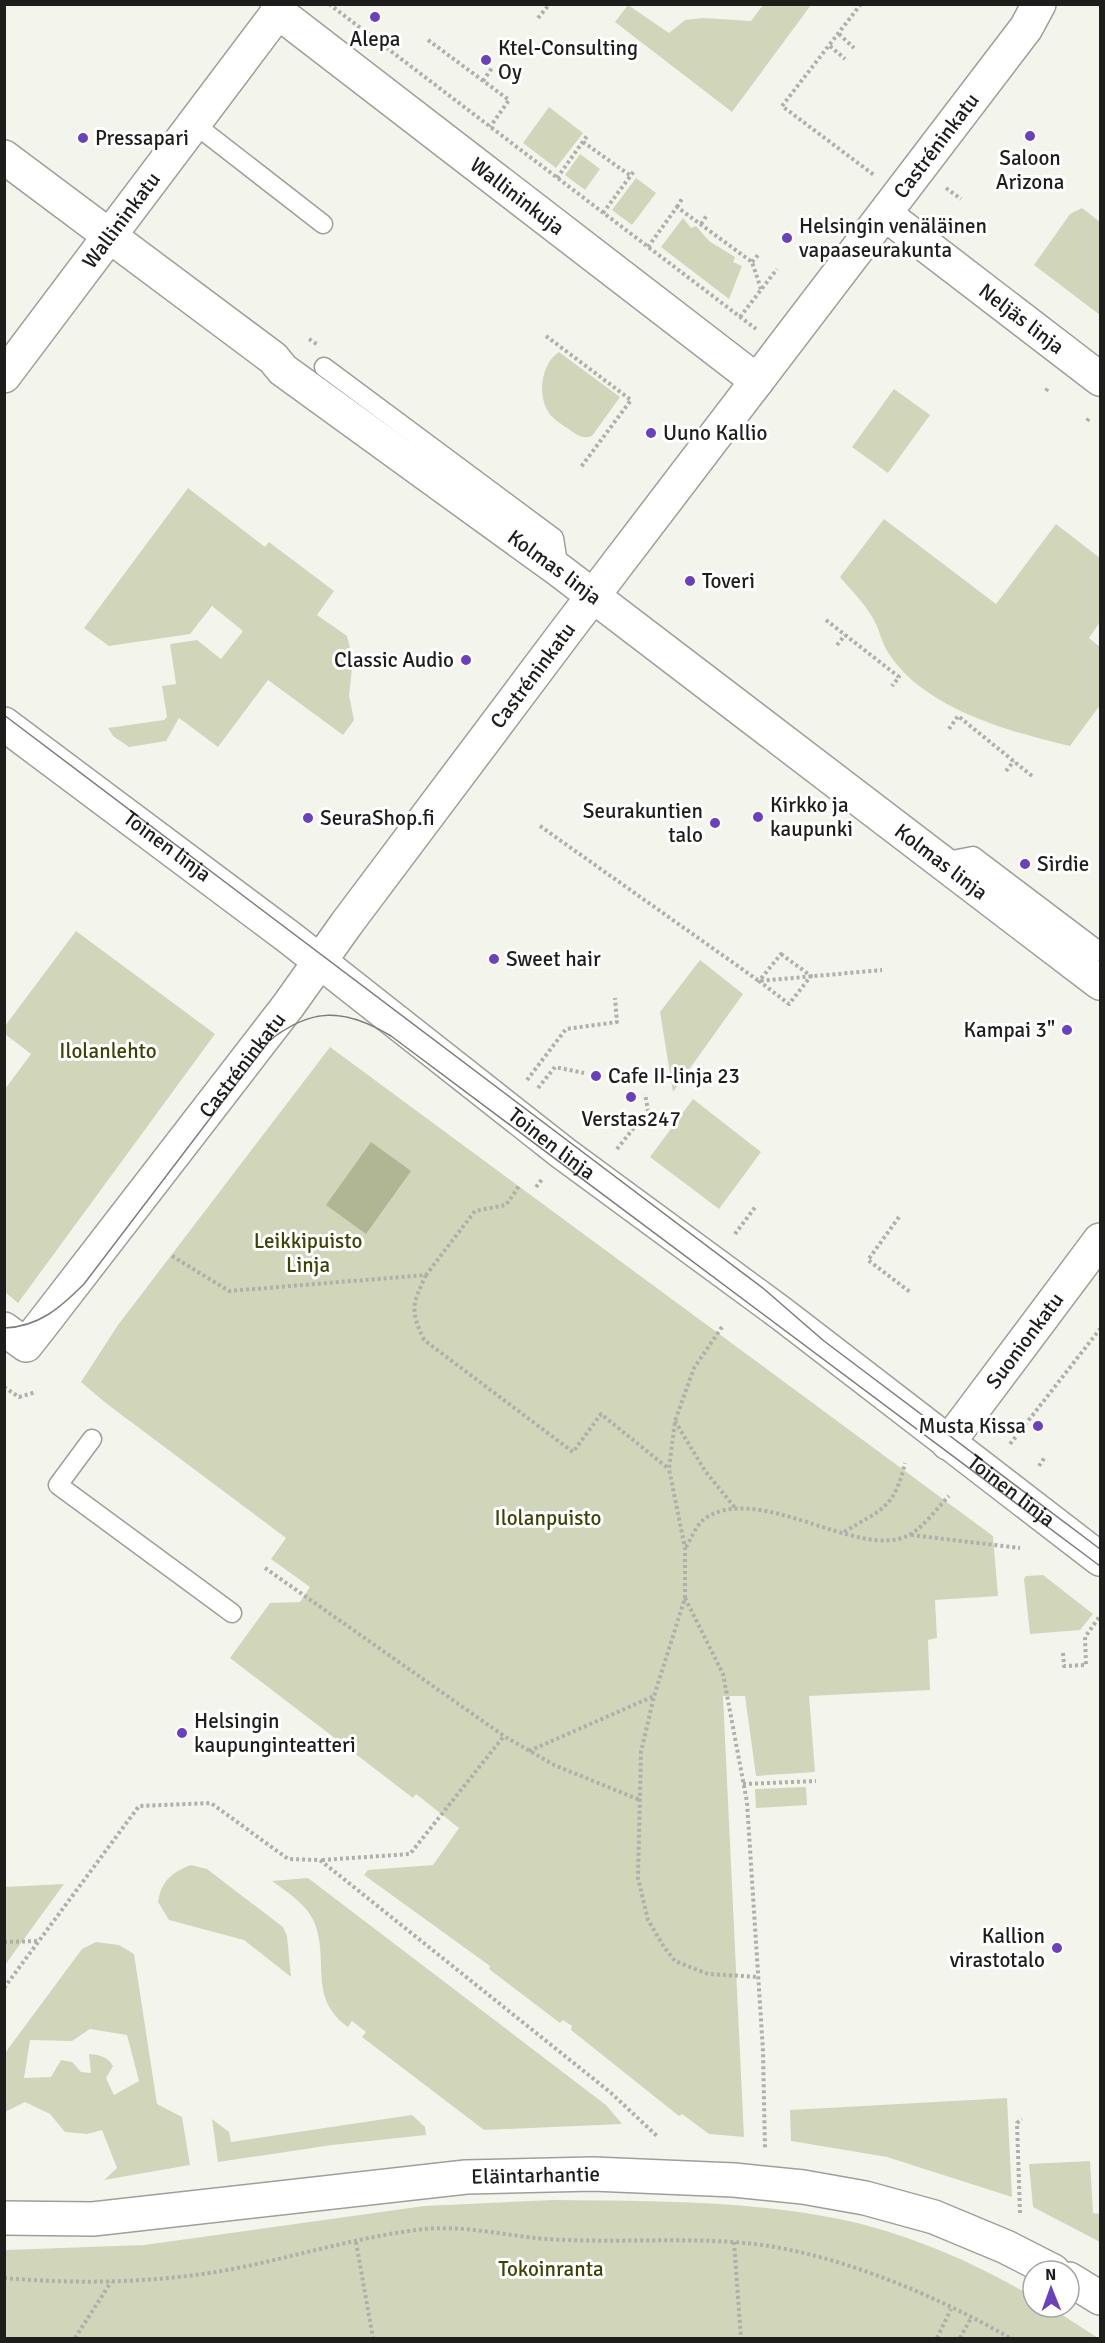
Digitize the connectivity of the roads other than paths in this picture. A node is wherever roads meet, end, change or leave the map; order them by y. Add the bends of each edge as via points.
1 (1039, 4) edge
2 (277, 8) edge
3 (194, 123) junction
4 (4, 157) edge
5 (885, 214) junction
6 (323, 224) dead end
7 (109, 237) junction
8 (324, 367) dead end
9 (4, 376) edge
10 (1101, 379) edge
11 (757, 381) junction
12 (559, 570) junction
13 (593, 596) junction
14 (4, 724) edge
15 (942, 862) junction
16 (1101, 952) edge
17 (319, 962) junction
18 (1101, 983) edge
19 (1101, 1240) edge
20 (15, 1337) edge
21 (92, 1439) dead end
22 (948, 1443) junction
23 (1101, 1559) edge
24 (232, 1613) dead end
25 (4, 2218) edge
26 (1030, 2259) edge
27 (1081, 2286) edge
28 (1101, 2298) edge

1 - 5 street, Castréninkatu via 1026,28
2 - 3 street, Wallininkatu
2 - 11 street, Wallininkuja
3 - 6 lane
3 - 7 street, Wallininkatu
4 - 7 street, Kolmas linja
5 - 10 street, Neljäs linja
5 - 11 street, Castréninkatu
7 - 9 street, Wallininkatu
7 - 12 street, Kolmas linja via 273,358 283,370
8 - 12 lane via 554,538
11 - 13 street, Castréninkatu
12 - 13 street, Kolmas linja
13 - 15 street, Kolmas linja
13 - 17 street, Castréninkatu
14 - 17 street, Toinen linja
15 - 16 lane via 973,856
15 - 18 street, Kolmas linja
17 - 20 street, Castréninkatu via 288,1006
17 - 22 street, Toinen linja via 563,1153 782,1314
19 - 22 street, Suonionkatu
21 - 24 lane via 58,1485
22 - 23 street, Toinen linja
25 - 26 street, Eläintarhantie via 93,2219 466,2177 593,2174 803,2187 865,2198 934,2217
27 - 28 street

